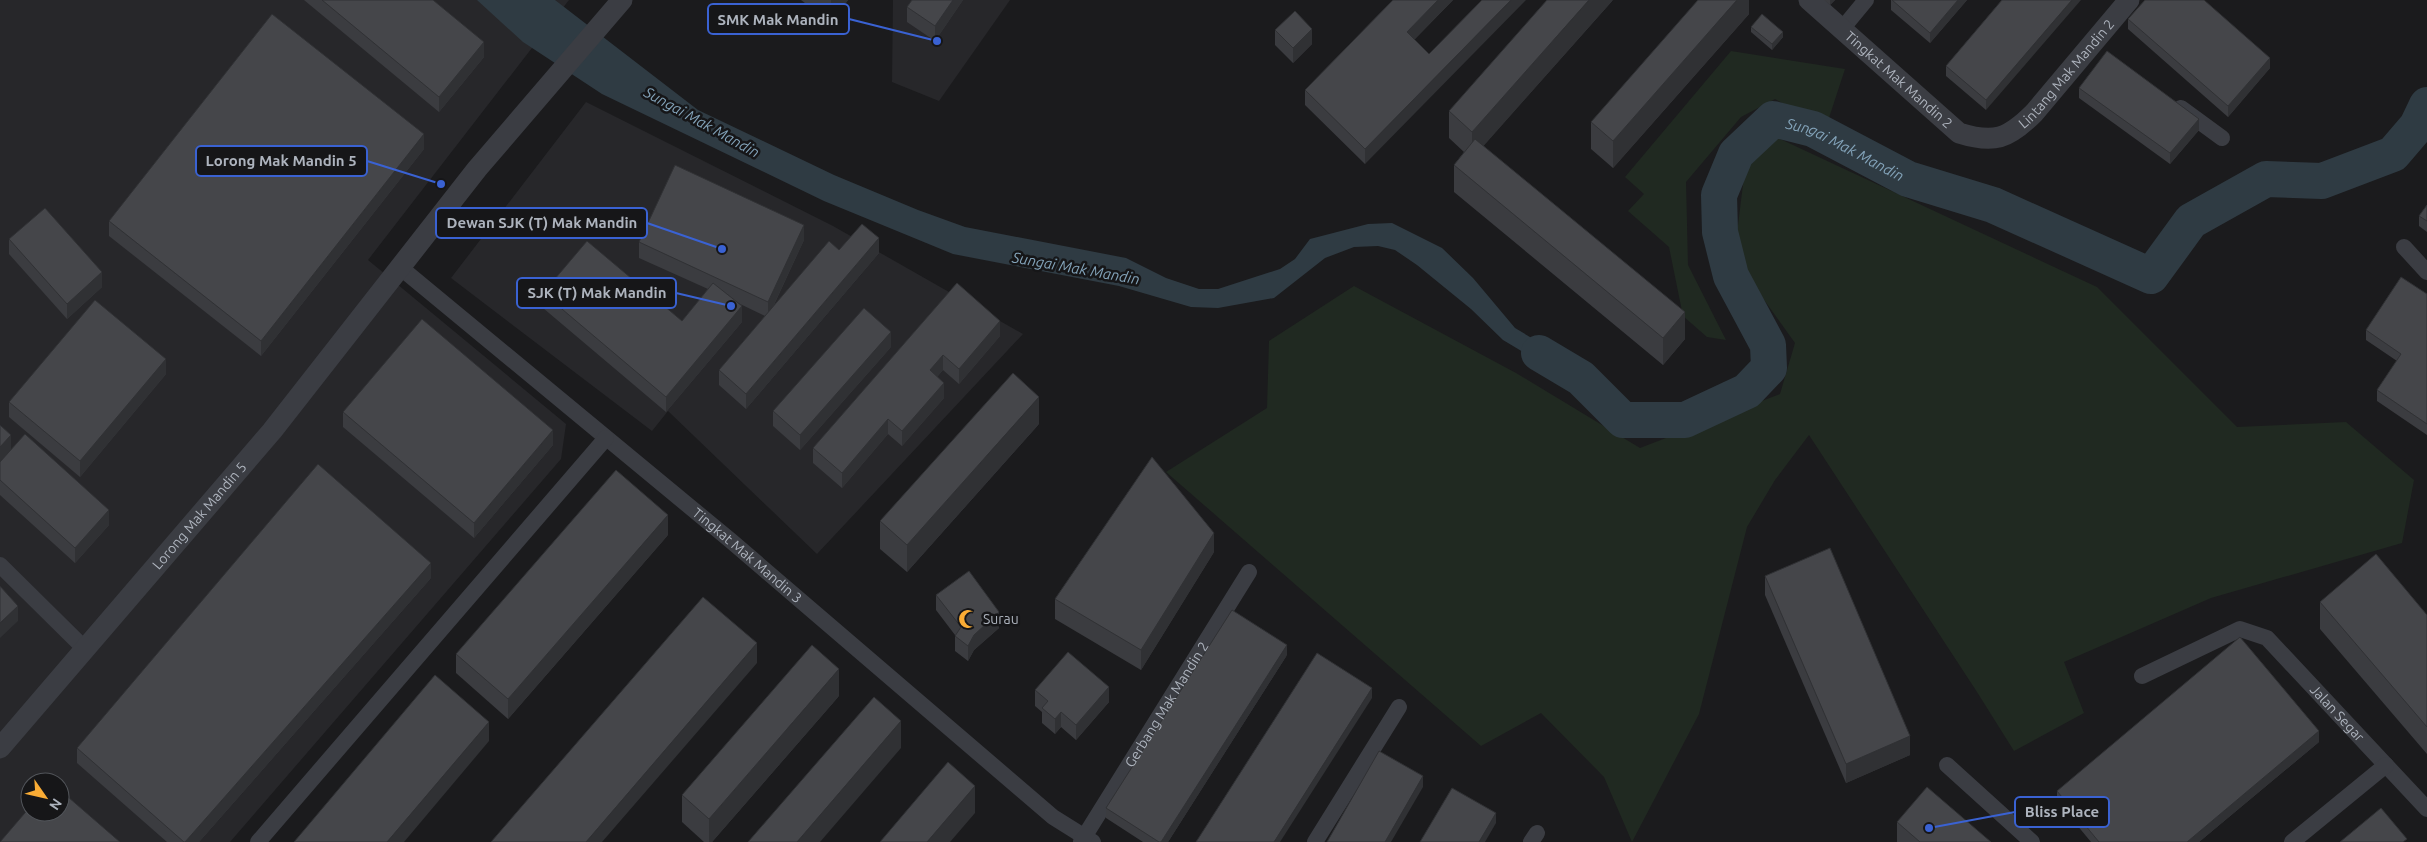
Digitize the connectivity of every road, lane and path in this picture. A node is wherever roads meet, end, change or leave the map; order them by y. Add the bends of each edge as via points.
1 (1810, 0) edge
2 (1866, 0) edge
3 (2129, 0) edge
4 (618, 4) edge
5 (1842, 29) junction
6 (2168, 99) edge
7 (2222, 138) dead end
8 (1997, 139) joint
9 (2404, 247) dead end
10 (401, 268) junction
11 (2427, 272) edge
12 (606, 438) junction
13 (0, 565) edge
14 (1249, 572) dead end
15 (86, 650) junction
16 (2142, 676) dead end
17 (1399, 707) dead end
18 (0, 748) edge
19 (1947, 765) dead end
20 (2386, 765) junction
21 (2427, 809) edge
22 (1086, 840) edge
23 (258, 842) edge
24 (1316, 842) edge
25 (2032, 842) edge
26 (2292, 842) edge

1 - 5 street, Tingkat Mak Mandin 2
2 - 5 street
3 - 8 street, Lintang Mak Mandin 2 via 2100,49 2018,129
4 - 10 street, Lorong Mak Mandin 5 via 477,169
5 - 8 street, Tingkat Mak Mandin 2 via 1960,133 1980,139
6 - 7 street
9 - 11 street
10 - 12 street, Tingkat Mak Mandin 3
10 - 15 street, Lorong Mak Mandin 5 via 272,431
12 - 22 street, Tingkat Mak Mandin 3 via 1053,817
12 - 23 street
13 - 15 street
14 - 22 street, Gerbang Mak Mandin 2
15 - 18 street, Lorong Mak Mandin 5
16 - 20 street, Jalan Segar via 2240,629 2267,638
17 - 24 street
19 - 25 street
20 - 21 street, Jalan Segar
20 - 26 street

